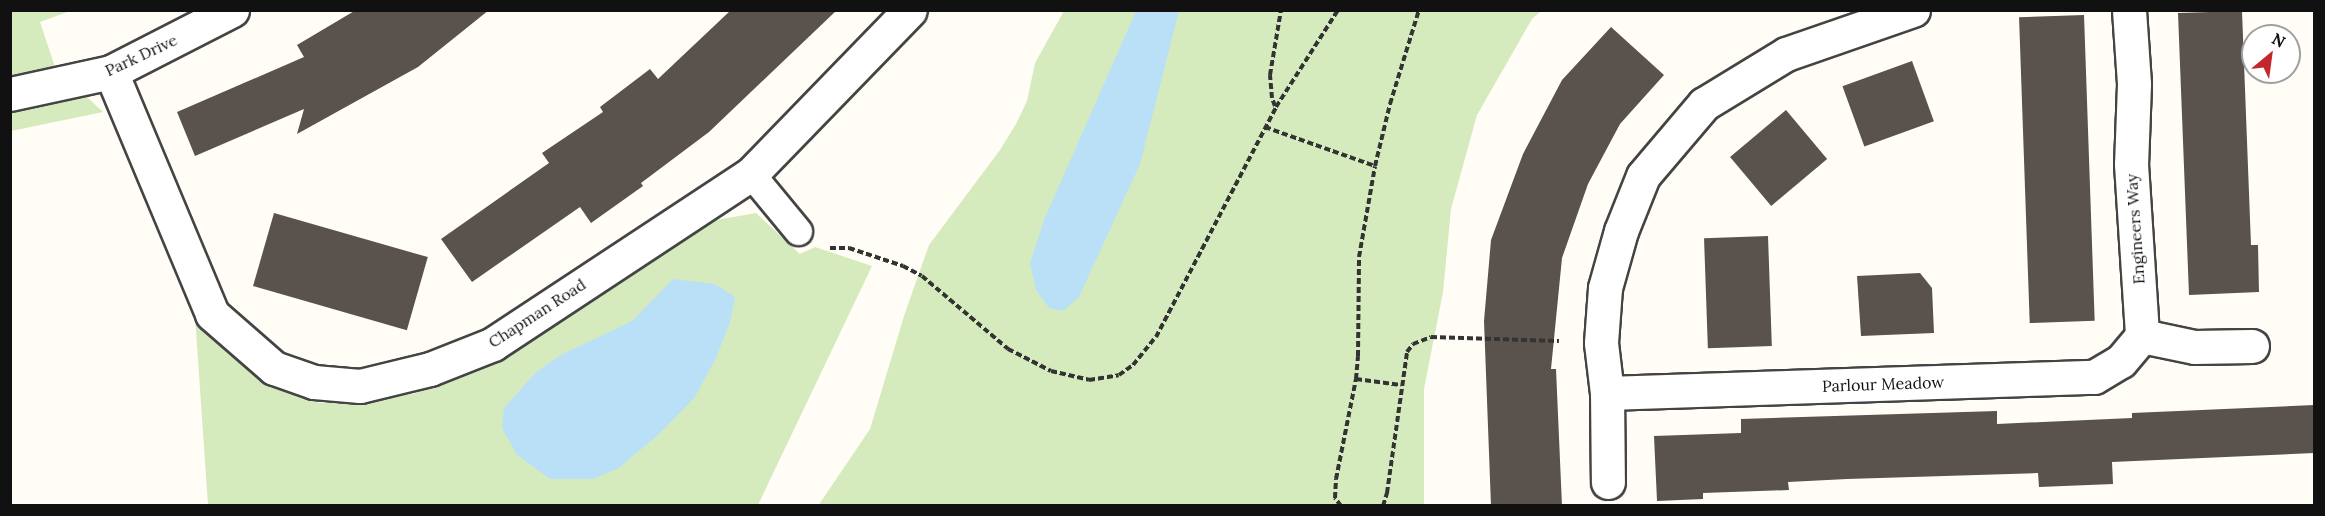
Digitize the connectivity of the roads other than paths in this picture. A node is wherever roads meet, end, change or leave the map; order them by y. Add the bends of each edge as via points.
1 (232, 10) edge
2 (910, 10) edge
3 (1913, 10) edge
4 (2129, 10) edge
5 (111, 72) junction
6 (10, 94) edge
7 (751, 174) junction
8 (810, 236) road end
9 (2142, 336) junction
10 (2252, 346) dead end
11 (1607, 393) junction
12 (1608, 482) dead end

1 - 5 street, Park Drive
2 - 7 street, Chapman Road
3 - 11 street via 1786,54 1704,104 1643,176 1621,231 1605,288 1601,343
4 - 9 street, Engineers Way via 2134,84 2131,164
5 - 6 street, Park Drive
5 - 7 street, Chapman Road via 212,314 274,368 314,382 360,386 430,369 494,344
7 - 8 lane
9 - 10 street via 2194,347
9 - 11 street, Parlour Meadow via 2121,361 2094,377
11 - 12 street

